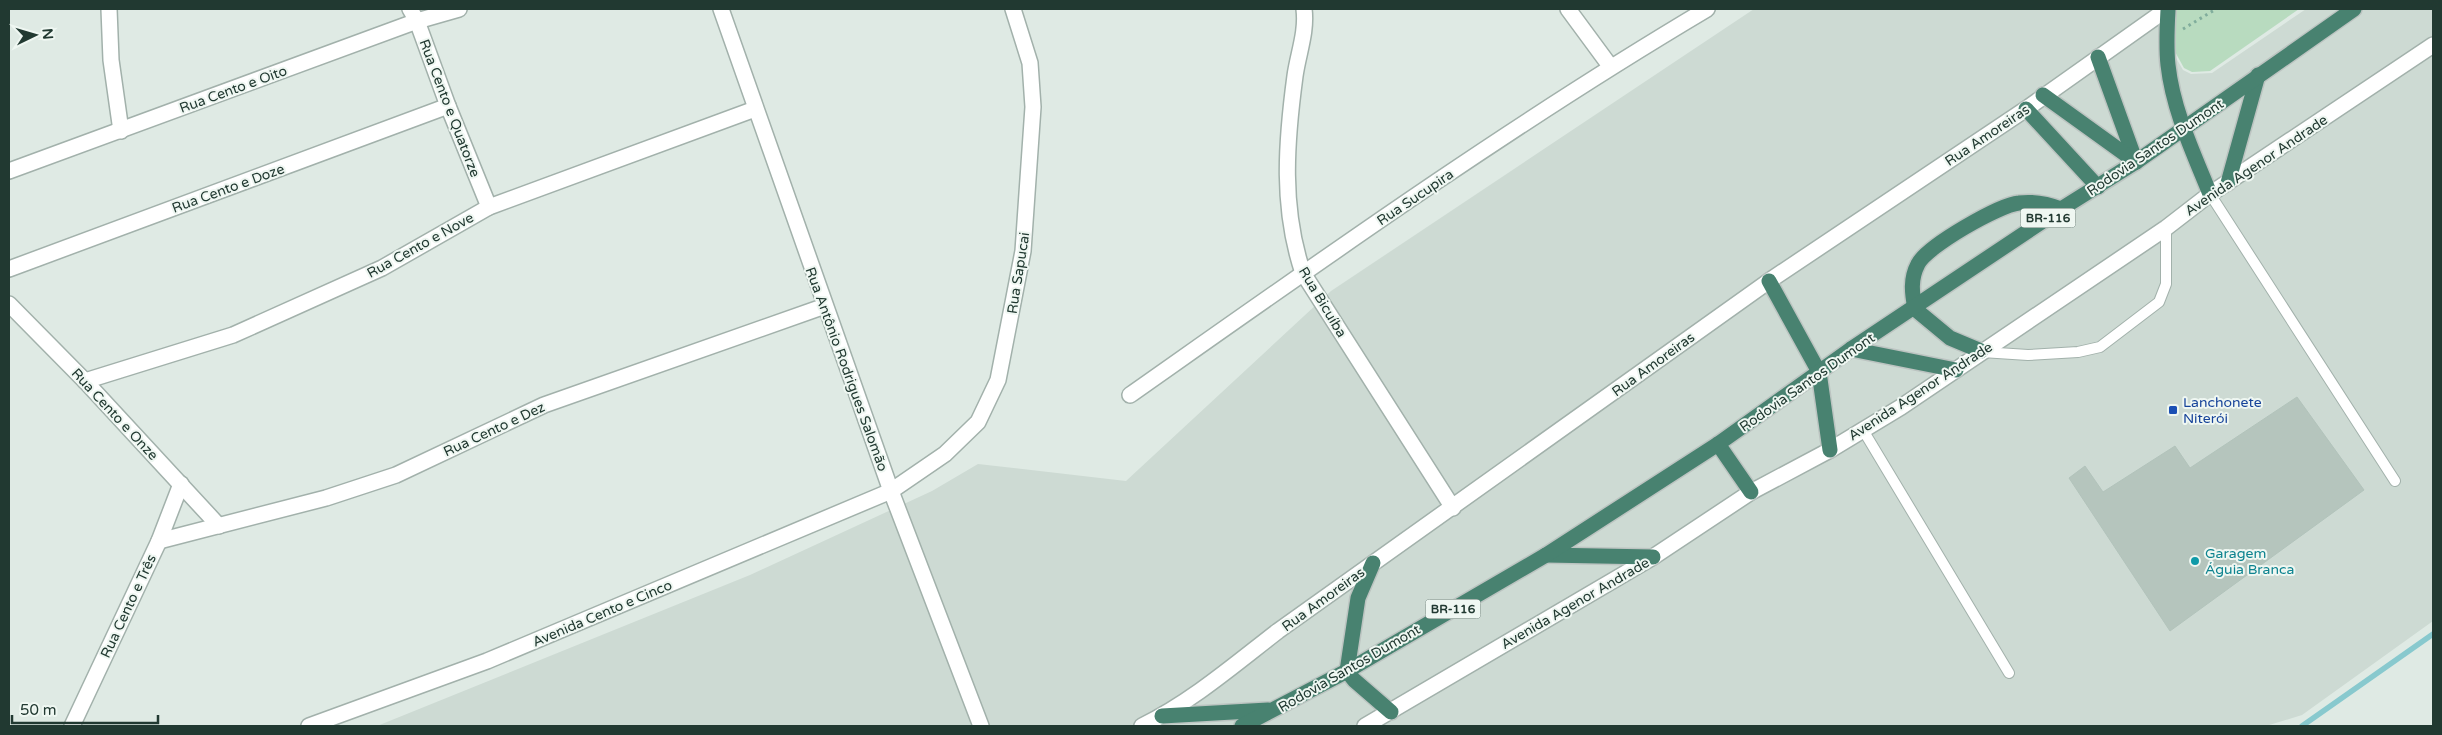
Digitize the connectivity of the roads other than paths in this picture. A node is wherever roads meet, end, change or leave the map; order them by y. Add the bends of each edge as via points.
1 (109, 9) edge
2 (458, 9) edge
3 (721, 9) edge
4 (1013, 9) edge
5 (1304, 9) edge
6 (1568, 9) edge
7 (1707, 9) edge
8 (2354, 9) edge
9 (2168, 10) edge
10 (413, 15) edge
11 (2433, 45) edge
12 (2098, 57) junction
13 (1610, 66) junction
14 (2258, 75) junction
15 (2044, 95) junction
16 (448, 106) junction
17 (755, 109) junction
18 (2026, 109) junction
19 (2182, 128) junction
20 (120, 131) junction
21 (2136, 162) junction
22 (9, 171) edge
23 (2228, 183) junction
24 (2098, 186) junction
25 (2210, 194) junction
26 (489, 207) junction
27 (2061, 209) junction
28 (2166, 228) junction
29 (9, 269) edge
30 (1303, 273) junction
31 (1770, 280) junction
32 (825, 306) junction
33 (9, 307) edge
34 (1915, 309) junction
35 (1851, 350) junction
36 (1981, 352) junction
37 (1956, 370) junction
38 (1819, 372) junction
39 (85, 381) junction
40 (1130, 395) dead end
41 (1864, 430) junction
42 (1718, 444) junction
43 (1830, 450) junction
44 (2395, 481) dead end
45 (181, 484) junction
46 (891, 491) junction
47 (1751, 492) junction
48 (1453, 508) junction
49 (220, 526) junction
50 (159, 541) junction
51 (1546, 555) junction
52 (1653, 557) junction
53 (1373, 563) junction
54 (1347, 671) junction
55 (2009, 673) dead end
56 (1277, 710) junction
57 (1391, 712) junction
58 (1162, 716) junction
59 (72, 726) edge
60 (309, 726) edge
61 (981, 726) edge
62 (1142, 726) edge
63 (1242, 726) edge
64 (1365, 726) edge

1 - 20 street via 111,60
2 - 10 street, Rua Cento e Oito
3 - 17 street, Rua Antônio Rodrigues Salomão
4 - 46 street, Rua Sapucai via 1030,62 1033,107 1023,251 998,380 978,422 945,454
5 - 30 street, Rua Bicuíba via 1306,23 1296,68 1286,164 1290,229
6 - 13 street
7 - 13 street, Rua Sucupira
8 - 14 highway, Rodovia Santos Dumont / BR-116
9 - 12 street, Rua Amoreiras
9 - 19 highway via 2170,81
10 - 16 street, Rua Cento e Quatorze
10 - 20 street, Rua Cento e Oito
11 - 23 street, Avenida Agenor Andrade
12 - 15 street, Rua Amoreiras
12 - 21 highway
13 - 30 street, Rua Sucupira
14 - 19 highway, Rodovia Santos Dumont / BR-116
14 - 23 highway
15 - 18 street, Rua Amoreiras
15 - 21 highway
16 - 26 street, Rua Cento e Quatorze
16 - 29 street, Rua Cento e Doze
17 - 26 street, Rua Cento e Nove
17 - 32 street, Rua Antônio Rodrigues Salomão
18 - 24 highway
18 - 31 street, Rua Amoreiras
19 - 21 highway, Rodovia Santos Dumont / BR-116
19 - 25 highway
20 - 22 street, Rua Cento e Oito
21 - 24 highway, Rodovia Santos Dumont / BR-116
23 - 25 street, Avenida Agenor Andrade
24 - 27 highway, Rodovia Santos Dumont / BR-116
25 - 28 street, Avenida Agenor Andrade
25 - 44 lane
26 - 39 street, Rua Cento e Nove via 382,268 279,315 200,347
27 - 34 highway, Rodovia Santos Dumont / BR-116
27 - 34 highway via 2034,202 2018,203 1939,243 1919,262 1912,277
28 - 36 street, Avenida Agenor Andrade
28 - 36 lane via 2166,284 2159,302 2100,347 2078,352 2028,355
30 - 40 street, Rua Sucupira
30 - 48 street, Rua Bicuíba
31 - 38 highway
31 - 48 street, Rua Amoreiras
32 - 46 street, Rua Antônio Rodrigues Salomão
32 - 49 street, Rua Cento e Dez via 544,405 396,475 326,498
33 - 39 street, Rua Cento e Onze
34 - 35 highway, Rodovia Santos Dumont / BR-116
34 - 36 highway via 1950,338
35 - 37 highway
35 - 38 highway, Rodovia Santos Dumont / BR-116
36 - 37 street, Avenida Agenor Andrade
37 - 41 street, Avenida Agenor Andrade
38 - 42 highway, Rodovia Santos Dumont / BR-116
38 - 43 highway
39 - 45 street, Rua Cento e Onze
41 - 43 street, Avenida Agenor Andrade
41 - 55 lane
42 - 47 highway
42 - 51 highway, Rodovia Santos Dumont / BR-116
43 - 47 street, Avenida Agenor Andrade
45 - 49 street, Rua Cento e Onze
45 - 50 street, Rua Cento e Três
46 - 60 street, Avenida Cento e Cinco via 487,661
46 - 61 street, Rua Antônio Rodrigues Salomão
47 - 52 street, Avenida Agenor Andrade
48 - 53 street, Rua Amoreiras
49 - 50 street, Rua Cento e Dez
50 - 59 street, Rua Cento e Três
51 - 52 highway
51 - 54 highway, Rodovia Santos Dumont / BR-116
52 - 57 street, Avenida Agenor Andrade
53 - 54 highway via 1358,598
53 - 58 street, Rua Amoreiras
54 - 56 highway, Rodovia Santos Dumont / BR-116
54 - 57 highway
56 - 58 highway
56 - 63 highway, Rodovia Santos Dumont / BR-116
57 - 64 street, Avenida Agenor Andrade
58 - 62 street, Rua Amoreiras

